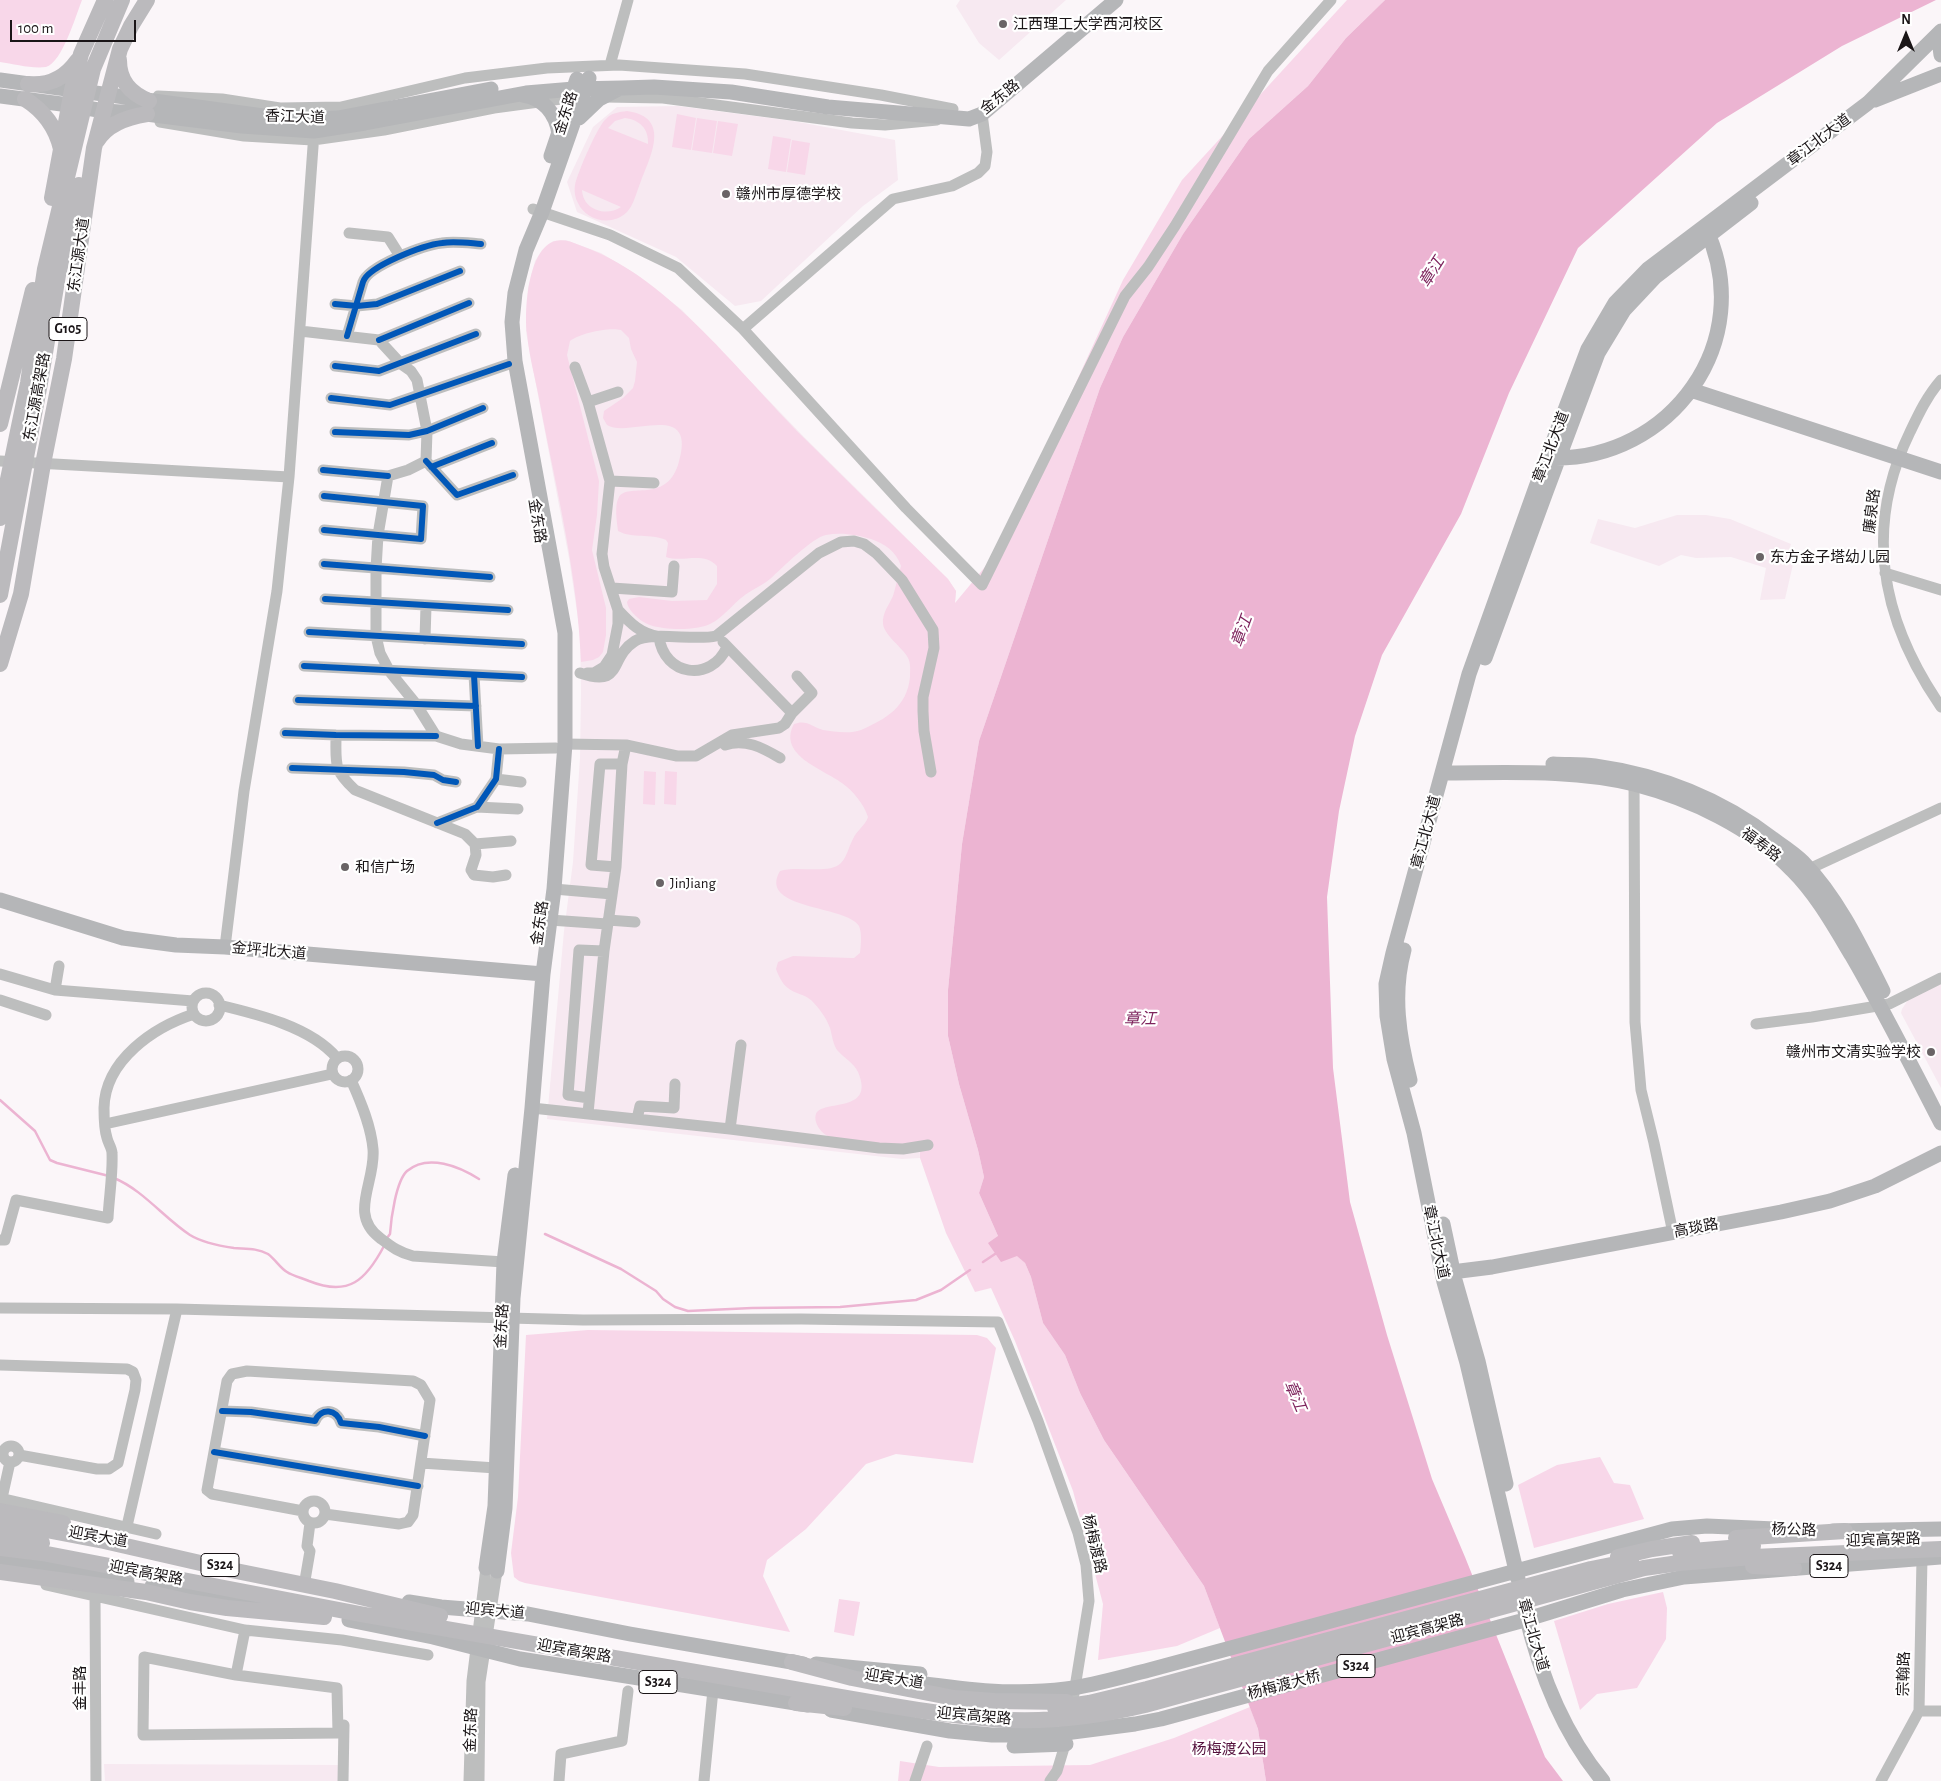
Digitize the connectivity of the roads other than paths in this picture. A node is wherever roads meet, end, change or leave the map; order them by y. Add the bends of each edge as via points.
1 (105, 0) edge
2 (122, 0) edge
3 (139, 0) edge
4 (147, 0) edge
5 (628, 0) edge
6 (1100, 0) edge
7 (1116, 0) edge
8 (1331, 0) edge
9 (1941, 41) edge
10 (120, 49) junction
11 (81, 54) junction
12 (610, 66) junction
13 (1941, 74) edge
14 (0, 80) edge
15 (1941, 84) edge
16 (580, 88) junction
17 (622, 88) junction
18 (27, 92) junction
19 (108, 94) junction
20 (519, 94) junction
21 (1887, 95) junction
22 (0, 96) edge
23 (602, 97) junction
24 (70, 98) junction
25 (540, 101) junction
26 (1870, 106) junction
27 (142, 107) junction
28 (104, 111) junction
29 (953, 114) junction
30 (982, 114) junction
31 (566, 131) junction
32 (314, 136) junction
33 (94, 148) junction
34 (61, 149) junction
35 (537, 211) junction
36 (1707, 231) junction
37 (349, 233) dead end
38 (481, 244) dead end
39 (400, 256) junction
40 (460, 271) dead end
41 (469, 303) dead end
42 (335, 304) dead end
43 (357, 306) junction
44 (70, 320) junction
45 (744, 329) junction
46 (300, 331) junction
47 (476, 334) dead end
48 (347, 336) junction
49 (20, 338) junction
50 (379, 340) junction
51 (402, 364) junction
52 (509, 364) junction
53 (335, 366) dead end
54 (575, 366) dead end
55 (1941, 380) edge
56 (1691, 390) junction
57 (618, 392) dead end
58 (420, 394) junction
59 (331, 398) dead end
60 (588, 402) junction
61 (483, 408) dead end
62 (0, 424) edge
63 (427, 431) junction
64 (335, 432) dead end
65 (492, 443) dead end
66 (1898, 457) junction
67 (1553, 458) junction
68 (0, 461) edge
69 (43, 464) junction
70 (429, 464) junction
71 (323, 470) dead end
72 (0, 472) edge
73 (1941, 472) edge
74 (513, 475) dead end
75 (388, 476) junction
76 (289, 477) junction
77 (610, 481) junction
78 (654, 483) dead end
79 (324, 496) dead end
80 (382, 502) junction
81 (0, 518) edge
82 (324, 530) dead end
83 (378, 535) junction
84 (324, 564) dead end
85 (674, 566) dead end
86 (376, 569) junction
87 (1885, 573) junction
88 (490, 578) dead end
89 (612, 588) junction
90 (1941, 590) edge
91 (0, 595) edge
92 (325, 599) dead end
93 (377, 603) junction
94 (426, 606) junction
95 (508, 610) dead end
96 (618, 610) junction
97 (309, 632) dead end
98 (376, 636) junction
99 (716, 636) junction
100 (659, 637) junction
101 (0, 638) edge
102 (425, 639) junction
103 (522, 644) dead end
104 (728, 647) junction
105 (0, 664) edge
106 (304, 666) dead end
107 (390, 672) junction
108 (573, 672) junction
109 (474, 675) junction
110 (797, 676) dead end
111 (522, 677) dead end
112 (298, 700) dead end
113 (416, 704) junction
114 (476, 706) junction
115 (1941, 706) edge
116 (792, 713) junction
117 (285, 732) dead end
118 (336, 735) junction
119 (436, 736) junction
120 (626, 745) junction
121 (478, 746) junction
122 (560, 746) junction
123 (499, 749) junction
124 (707, 750) junction
125 (780, 758) dead end
126 (622, 764) junction
127 (292, 768) dead end
128 (336, 768) junction
129 (1448, 768) junction
130 (931, 772) dead end
131 (1634, 778) junction
132 (496, 779) junction
133 (456, 782) dead end
134 (521, 782) dead end
135 (476, 807) junction
136 (1941, 808) edge
137 (518, 809) dead end
138 (437, 823) junction
139 (511, 841) dead end
140 (476, 844) junction
141 (616, 866) junction
142 (1809, 869) junction
143 (506, 875) dead end
144 (554, 889) junction
145 (612, 894) junction
146 (0, 900) edge
147 (550, 920) junction
148 (608, 922) junction
149 (635, 922) dead end
150 (225, 947) junction
151 (604, 952) junction
152 (59, 966) dead end
153 (0, 974) edge
154 (538, 974) junction
155 (1941, 978) edge
156 (55, 990) junction
157 (0, 1000) edge
158 (193, 1001) junction
159 (1885, 1004) junction
160 (219, 1005) junction
161 (194, 1014) junction
162 (46, 1015) dead end
163 (1756, 1024) dead end
164 (741, 1046) dead end
165 (337, 1058) junction
166 (332, 1074) junction
167 (351, 1080) junction
168 (676, 1084) dead end
169 (589, 1098) junction
170 (1941, 1103) edge
171 (532, 1108) junction
172 (588, 1114) junction
173 (637, 1119) junction
174 (1941, 1123) edge
175 (105, 1124) junction
176 (730, 1128) junction
177 (928, 1145) dead end
178 (1941, 1153) edge
179 (1941, 1163) edge
180 (1672, 1233) junction
181 (0, 1240) edge
182 (504, 1262) junction
183 (1449, 1277) junction
184 (0, 1308) edge
185 (177, 1309) junction
186 (507, 1318) junction
187 (0, 1365) edge
188 (222, 1411) junction
189 (425, 1436) junction
190 (214, 1452) junction
191 (8, 1455) edge
192 (421, 1463) junction
193 (496, 1468) junction
194 (418, 1486) junction
195 (1, 1502) edge
196 (303, 1511) junction
197 (318, 1520) junction
198 (0, 1523) edge
199 (127, 1526) junction
200 (1941, 1529) edge
201 (1845, 1531) junction
202 (156, 1534) dead end
203 (0, 1536) edge
204 (1941, 1538) edge
205 (0, 1548) edge
206 (1941, 1549) edge
207 (1708, 1550) junction
208 (1753, 1551) junction
209 (1941, 1557) edge
210 (0, 1558) edge
211 (1922, 1558) junction
212 (1794, 1568) joint
213 (492, 1569) junction
214 (231, 1570) junction
215 (0, 1572) edge
216 (1521, 1574) junction
217 (1593, 1576) junction
218 (0, 1578) edge
219 (304, 1586) junction
220 (95, 1596) junction
221 (486, 1610) junction
222 (440, 1616) junction
223 (358, 1622) junction
224 (245, 1630) junction
225 (481, 1645) junction
226 (428, 1655) dead end
227 (792, 1662) junction
228 (236, 1675) junction
229 (1077, 1678) junction
230 (713, 1690) junction
231 (628, 1691) dead end
232 (887, 1700) junction
233 (796, 1703) junction
234 (1088, 1710) junction
235 (1941, 1710) edge
236 (1919, 1711) junction
237 (993, 1714) junction
238 (899, 1724) junction
239 (344, 1725) dead end
240 (1066, 1744) junction
241 (927, 1746) dead end
242 (96, 1781) edge
243 (343, 1781) edge
244 (469, 1781) edge
245 (478, 1781) edge
246 (559, 1781) edge
247 (704, 1781) edge
248 (915, 1781) edge
249 (1050, 1781) edge
250 (1604, 1781) edge
251 (1613, 1781) edge
252 (1881, 1781) edge

1 - 11 highway
2 - 81 highway, 东江源高架路 via 93,69 48,260 28,383
3 - 91 highway, 东江源高架路 via 114,49 92,129 58,275
4 - 10 highway, 东江源大道 / G105
5 - 12 street
6 - 29 main road, 金东路 via 992,96
7 - 30 main road, 金东路
8 - 45 street via 1268,71 1175,226 1125,296 982,585 906,508
9 - 21 main road, 章江北大道
9 - 26 main road, 章江北大道
10 - 19 highway, 东江源大道 / G105
10 - 27 highway via 120,75
11 - 18 highway via 62,77
11 - 24 highway
12 - 27 street via 547,68 465,78 341,107 280,108 222,98
12 - 29 street via 745,74 881,95
13 - 21 main road
14 - 18 main road, 香江大道
15 - 26 main road
16 - 17 main road, 金东路
16 - 20 main road
16 - 23 street
16 - 25 street
16 - 27 main road, 香江大道 via 525,84 314,120
16 - 29 main road, 金东路 via 654,77 731,84
16 - 31 main road, 金东路
17 - 23 main road
17 - 29 main road, 金东路 via 731,92 828,107
18 - 22 main road, 香江大道
18 - 24 main road, 香江大道
18 - 34 highway via 49,120
19 - 24 main road, 香江大道
19 - 27 main road, 香江大道
19 - 28 highway, 东江源大道 / G105
20 - 25 main road
20 - 32 main road
21 - 26 main road, 章江北大道
23 - 29 street via 664,98 884,125 919,123
23 - 31 main road
24 - 28 main road, 香江大道
24 - 34 highway
25 - 31 main road
25 - 32 street via 384,130
26 - 36 main road, 章江北大道 via 1811,156
27 - 28 main road, 香江大道
27 - 32 main road
27 - 33 highway via 101,135
28 - 33 highway, 东江源大道 / G105
29 - 30 main road, 金东路 via 969,119
30 - 45 street via 987,152 985,166 978,173 952,186 893,199
31 - 35 main road, 金东路
32 - 46 street
33 - 44 highway, 东江源大道 / G105
34 - 49 highway via 40,262
35 - 45 street via 610,236 678,268
35 - 52 main road, 金东路 via 517,248 508,292
35 - 108 main road, 金东路 via 515,294 512,322 515,361
36 - 56 main road via 1720,277 1720,319 1708,359
36 - 67 main road, 章江北大道 via 1648,269 1615,303 1588,348
37 - 39 street via 388,237
38 - 39 street via 441,243
39 - 43 street via 365,276
40 - 43 street via 377,304
41 - 50 street
42 - 43 street
43 - 48 street
44 - 69 highway, 东江源大道 / G105
44 - 101 highway via 52,381
46 - 48 street
46 - 76 street
47 - 51 street
48 - 50 street
49 - 62 highway
49 - 72 highway via 15,399
50 - 51 street
51 - 53 street via 379,371
51 - 58 street via 417,380
52 - 58 street
52 - 122 main road, 金东路 via 557,634
54 - 60 street
55 - 66 street, 廉泉路 via 1927,396
56 - 66 main road
56 - 67 main road via 1670,415 1637,438 1599,453
57 - 60 street
58 - 59 street via 390,405
58 - 63 street
60 - 77 street
61 - 63 street
63 - 64 street via 409,435
63 - 70 street
65 - 70 street
66 - 73 main road
66 - 87 street, 廉泉路 via 1885,511
67 - 129 main road, 章江北大道
68 - 69 street
69 - 76 street
69 - 105 highway, 东江源大道 / G105 via 20,594
70 - 74 street via 457,494
70 - 75 street
71 - 75 street
75 - 80 street
76 - 150 street via 277,591 244,791
77 - 78 street
77 - 89 street via 602,554
79 - 80 street
80 - 83 street
80 - 83 street via 423,506 421,539
82 - 83 street
83 - 86 street
84 - 86 street
85 - 89 street via 672,592
86 - 88 street
86 - 93 street
87 - 90 street
87 - 115 street, 廉泉路 via 1894,617 1903,640 1926,685
89 - 96 street
92 - 93 street
93 - 94 street
93 - 98 street
94 - 95 street
94 - 102 street
96 - 100 street via 637,629
96 - 108 street via 612,655 604,667 594,673
97 - 98 street
98 - 102 street
98 - 107 street
99 - 100 street
99 - 104 street
99 - 130 street via 818,552 841,542 864,544 902,580 933,630 934,648 923,697 924,731
100 - 104 street via 662,650 670,661 687,670 712,666
100 - 108 street via 636,640 626,649 608,677
102 - 103 street
104 - 116 street
106 - 107 street
107 - 109 street
107 - 113 street
108 - 122 main road, 金东路
109 - 111 street
109 - 114 street
110 - 116 street via 812,693
112 - 113 street
113 - 114 street
113 - 119 street
114 - 121 street
116 - 124 street via 779,728 732,735
117 - 118 street
118 - 119 street
118 - 128 street
119 - 121 street
120 - 122 street
120 - 124 street via 677,756 696,756
120 - 126 street
121 - 123 street
122 - 123 street
122 - 144 main road, 金东路
122 - 154 main road, 金东路
123 - 132 street
124 - 125 street via 730,743 749,743
126 - 141 street
126 - 141 street via 600,764 591,865
127 - 128 street
128 - 133 street via 434,775
128 - 138 street via 342,779 355,790
129 - 131 main road, 福寿路 via 1531,764 1592,766
129 - 183 main road, 章江北大道 via 1402,955 1397,1015 1423,1131
131 - 142 main road, 福寿路 via 1669,784 1716,804 1756,826
131 - 159 main road, 福寿路 via 1730,822 1775,853 1818,899
131 - 180 street via 1635,1022 1641,1090
132 - 134 street
132 - 135 street
135 - 137 street
135 - 138 street
136 - 142 street
138 - 140 street via 465,834
139 - 140 street
140 - 143 street via 471,870 474,875
141 - 145 street
142 - 159 main road, 福寿路 via 1831,896 1863,951
144 - 145 street
144 - 147 main road, 金东路
145 - 148 street
146 - 150 main road, 金坪北大道 via 123,938
147 - 148 street
147 - 154 main road, 金东路
148 - 149 street
148 - 151 street
150 - 154 main road, 金坪北大道
151 - 169 street
151 - 169 street via 579,950 568,1095
152 - 156 street
153 - 156 street
154 - 171 main road, 金东路
154 - 182 main road, 金东路
155 - 159 street
156 - 158 street
157 - 162 street
158 - 160 street via 208,993
158 - 161 street
159 - 163 street
159 - 170 main road, 福寿路
159 - 174 main road, 福寿路
160 - 161 street via 217,1014 210,1020 201,1020
160 - 165 street via 300,1030 328,1047
161 - 175 street via 176,1020 137,1045 122,1062 107,1090
164 - 176 street
165 - 166 street via 332,1065
165 - 167 street via 349,1056 356,1062 358,1070
166 - 167 street via 338,1081
166 - 175 street
167 - 182 street via 373,1149 373,1170 364,1213 368,1228 398,1252 421,1257
168 - 173 street via 674,1108 640,1106
169 - 172 street
171 - 172 street
171 - 186 main road, 金东路 via 514,1288
172 - 173 street
173 - 176 street
175 - 181 street via 112,1151 108,1218 16,1200 5,1240
176 - 177 street via 879,1148 903,1150
178 - 180 main road, 高琰路 via 1875,1186 1830,1201
179 - 183 main road, 高琰路 via 1879,1193 1809,1216 1492,1275
180 - 183 main road, 高琰路
182 - 186 main road, 金东路
183 - 216 main road, 章江北大道 via 1467,1363
184 - 185 street
185 - 186 street
185 - 199 street
186 - 193 main road, 金东路
186 - 213 main road, 金东路 via 505,1508
186 - 229 street, 杨梅渡路 via 998,1322 1041,1430 1086,1565 1089,1601
187 - 191 street via 127,1369 133,1372 136,1380 118,1464 109,1469 97,1469
188 - 189 street via 314,1421 320,1413 329,1411 337,1415 341,1423 379,1426
188 - 189 street via 227,1382 238,1371 413,1381 421,1385 430,1400
188 - 190 street
189 - 192 street
190 - 194 street
190 - 196 street via 207,1490 212,1494
191 - 195 street
192 - 193 street
192 - 194 street
193 - 213 main road, 金东路
194 - 197 street via 413,1515 408,1522
195 - 199 street
195 - 214 highway via 28,1515 116,1535
196 - 197 street via 304,1518
196 - 197 street via 308,1504 317,1502 322,1505
197 - 219 street
198 - 214 highway via 104,1541
198 - 219 main road, 迎宾大道 / S324 via 42,1526 136,1544
199 - 202 street
200 - 201 main road, 杨公路 / S324
201 - 207 highway via 1745,1537
201 - 207 main road, 杨公路 / S324 via 1735,1528
203 - 222 highway, 迎宾高架路 via 229,1582
204 - 208 highway, 迎宾高架路
205 - 225 highway, 迎宾高架路 via 42,1553
206 - 208 highway, 迎宾高架路
207 - 208 highway, 迎宾高架路
207 - 212 highway via 1742,1565
207 - 216 main road via 1663,1539
207 - 217 highway via 1652,1549 1619,1557
207 - 217 highway via 1677,1570 1624,1581
207 - 237 main road, S324 via 1687,1527 1663,1531 1098,1683 1048,1691
207 - 237 main road, 杨梅渡大桥 / S324 via 1684,1577 1643,1585 1161,1719 1030,1736
209 - 211 main road, S324
210 - 223 main road, S324
211 - 212 main road, S324
211 - 236 street, 宗翰路
213 - 221 street, 金东路
214 - 222 highway
215 - 223 highway via 146,1592 227,1608
216 - 250 main road, 章江北大道 via 1536,1651 1551,1691 1578,1746
216 - 251 main road, 章江北大道 via 1554,1678 1570,1714
217 - 234 highway, 迎宾高架路 via 1147,1689
218 - 220 street
219 - 221 main road, 迎宾大道 / S324 via 440,1607
220 - 224 street
220 - 242 street, 金丰路
221 - 225 street, 金东路
221 - 227 main road, 迎宾大道 / S324 via 528,1614
222 - 232 highway, 迎宾高架路
223 - 225 highway
224 - 226 street via 342,1640
224 - 228 street
225 - 230 main road, S324 via 520,1659
225 - 232 highway, 迎宾高架路
225 - 244 street, 金东路 via 472,1681
225 - 245 street, 金东路
227 - 229 main road, 迎宾大道 via 978,1681
227 - 237 highway via 852,1678 954,1698
228 - 228 street via 144,1657 143,1735 338,1733 337,1688
229 - 240 street, 杨梅渡路
230 - 233 main road, S324
230 - 247 street
231 - 246 street via 622,1741 561,1754
232 - 237 highway, 迎宾高架路
233 - 237 highway via 923,1720
233 - 238 main road, S324
234 - 237 highway
234 - 237 highway via 1044,1725
235 - 236 street
236 - 252 street, 宗翰路
237 - 238 main road, S324 via 950,1732
238 - 240 main road via 923,1737 950,1741 1007,1746
239 - 243 street
240 - 249 street, 杨梅渡路
241 - 248 street

